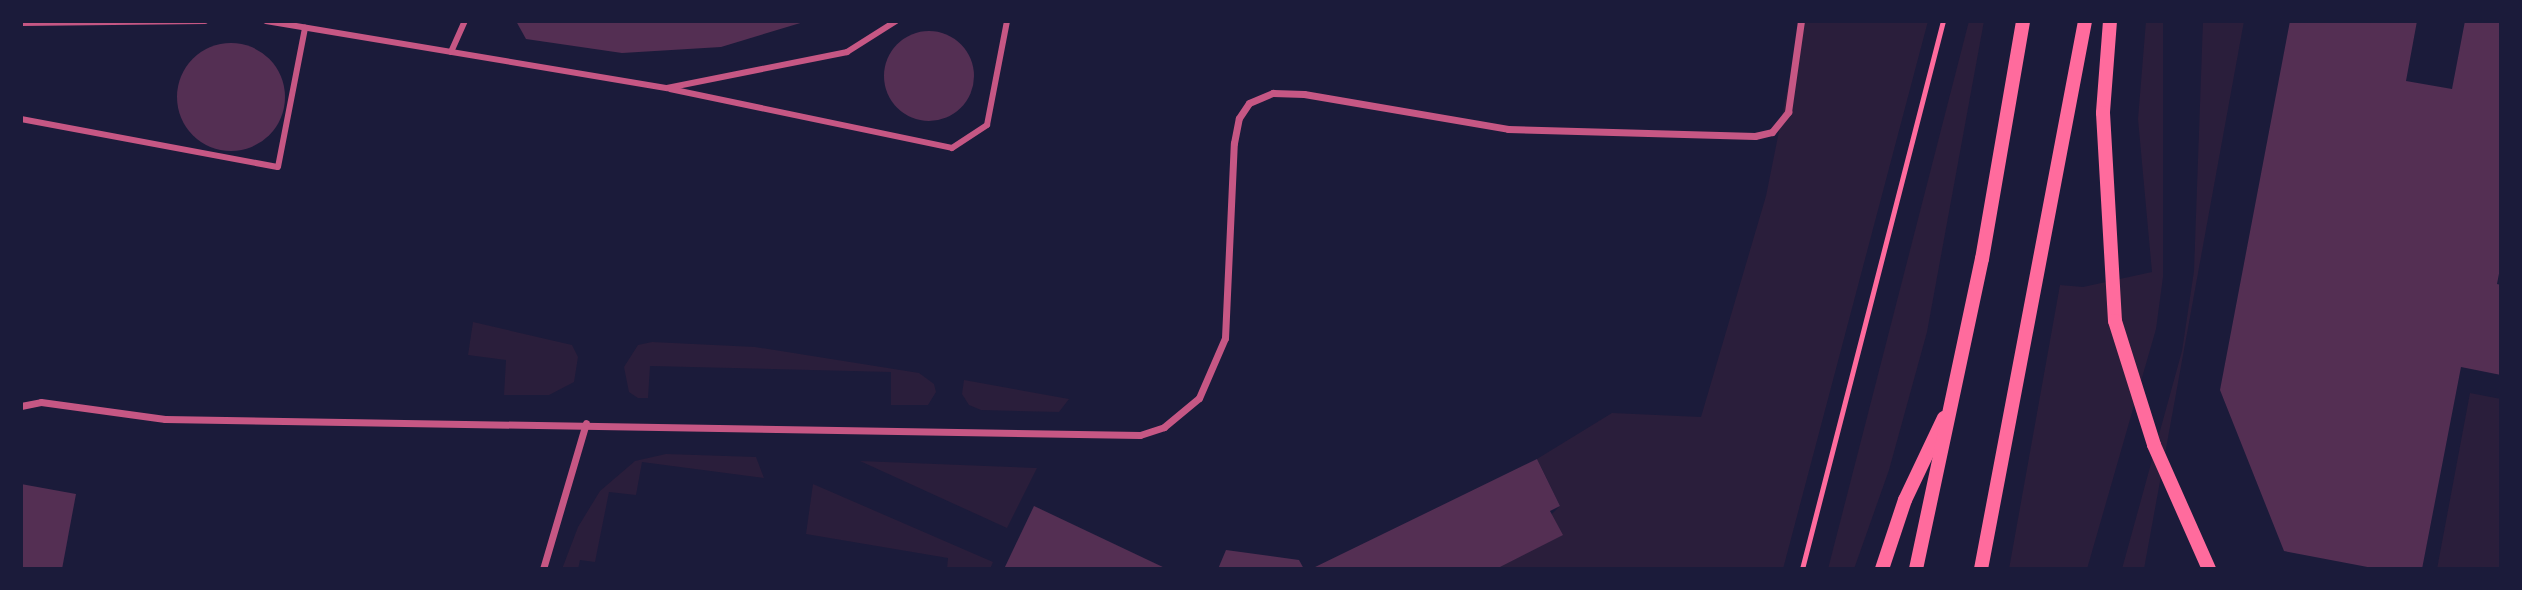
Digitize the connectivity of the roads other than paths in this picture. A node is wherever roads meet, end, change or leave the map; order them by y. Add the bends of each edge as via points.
1 (205, 21) edge
2 (266, 21) edge
3 (465, 21) edge
4 (896, 21) edge
5 (1007, 21) edge
6 (1801, 21) edge
7 (2023, 21) edge
8 (2085, 21) edge
9 (2110, 21) edge
10 (21, 23) edge
11 (305, 28) junction
12 (451, 52) junction
13 (667, 88) junction
14 (21, 119) edge
15 (1956, 391) junction
16 (21, 406) edge
17 (586, 423) junction
18 (543, 569) edge
19 (1882, 569) edge
20 (1916, 569) edge
21 (1981, 569) edge
22 (2209, 569) edge

1 - 10 street
2 - 11 street
3 - 12 street
4 - 13 street via 847,52
5 - 13 street via 987,125 952,148
6 - 17 street via 1788,113 1772,132 1755,136 1508,129 1304,94 1273,93 1249,103 1239,118 1234,142 1225,338 1199,398 1164,427 1140,435
7 - 15 main road
8 - 21 main road
9 - 22 main road via 2102,113 2115,321 2154,445
11 - 12 street
11 - 14 street via 278,167
12 - 13 street
15 - 19 main road via 1905,500
15 - 20 main road
16 - 17 street via 41,402 165,419
17 - 18 street

